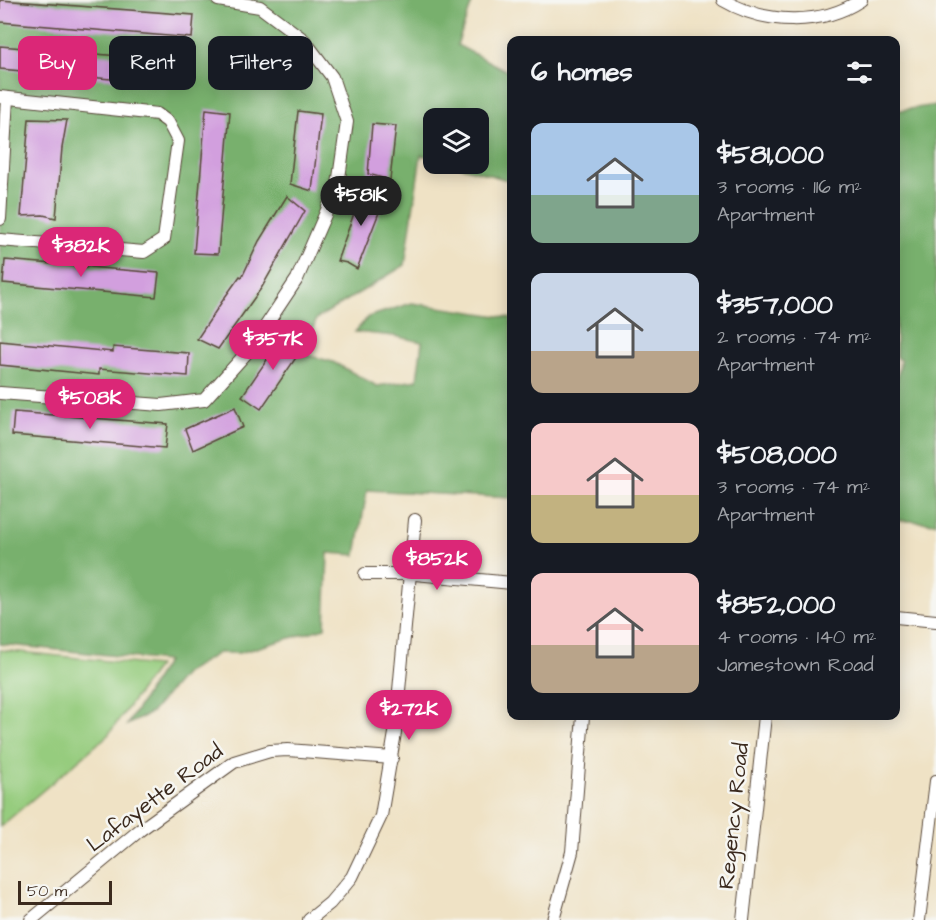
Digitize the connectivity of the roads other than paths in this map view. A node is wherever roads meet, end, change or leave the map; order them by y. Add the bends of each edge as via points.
1 (218, 0) edge
2 (723, 0) edge
3 (861, 0) edge
4 (3, 97) edge
5 (0, 219) edge
6 (0, 240) edge
7 (0, 393) edge
8 (415, 520) dead end
9 (365, 574) dead end
10 (408, 574) junction
11 (507, 584) edge
12 (900, 616) edge
13 (936, 621) edge
14 (583, 720) edge
15 (765, 720) edge
16 (392, 758) junction
17 (936, 782) edge
18 (31, 920) edge
19 (309, 920) edge
20 (554, 920) edge
21 (743, 920) edge
22 (919, 920) edge

1 - 7 street via 260,7 304,40 332,77 347,122 338,186 297,279 251,348 204,400 161,405
2 - 3 street via 751,14 787,19 822,16
4 - 5 street
4 - 6 street via 157,114 168,122 178,141 164,239 144,252
8 - 10 street
9 - 10 street
10 - 11 street
10 - 16 street
12 - 13 street
14 - 20 street via 572,852
15 - 21 street, Regency Road
16 - 18 street, Lafayette Road via 288,750 234,762 140,830
16 - 19 street via 381,816 364,856 342,891
17 - 22 street

